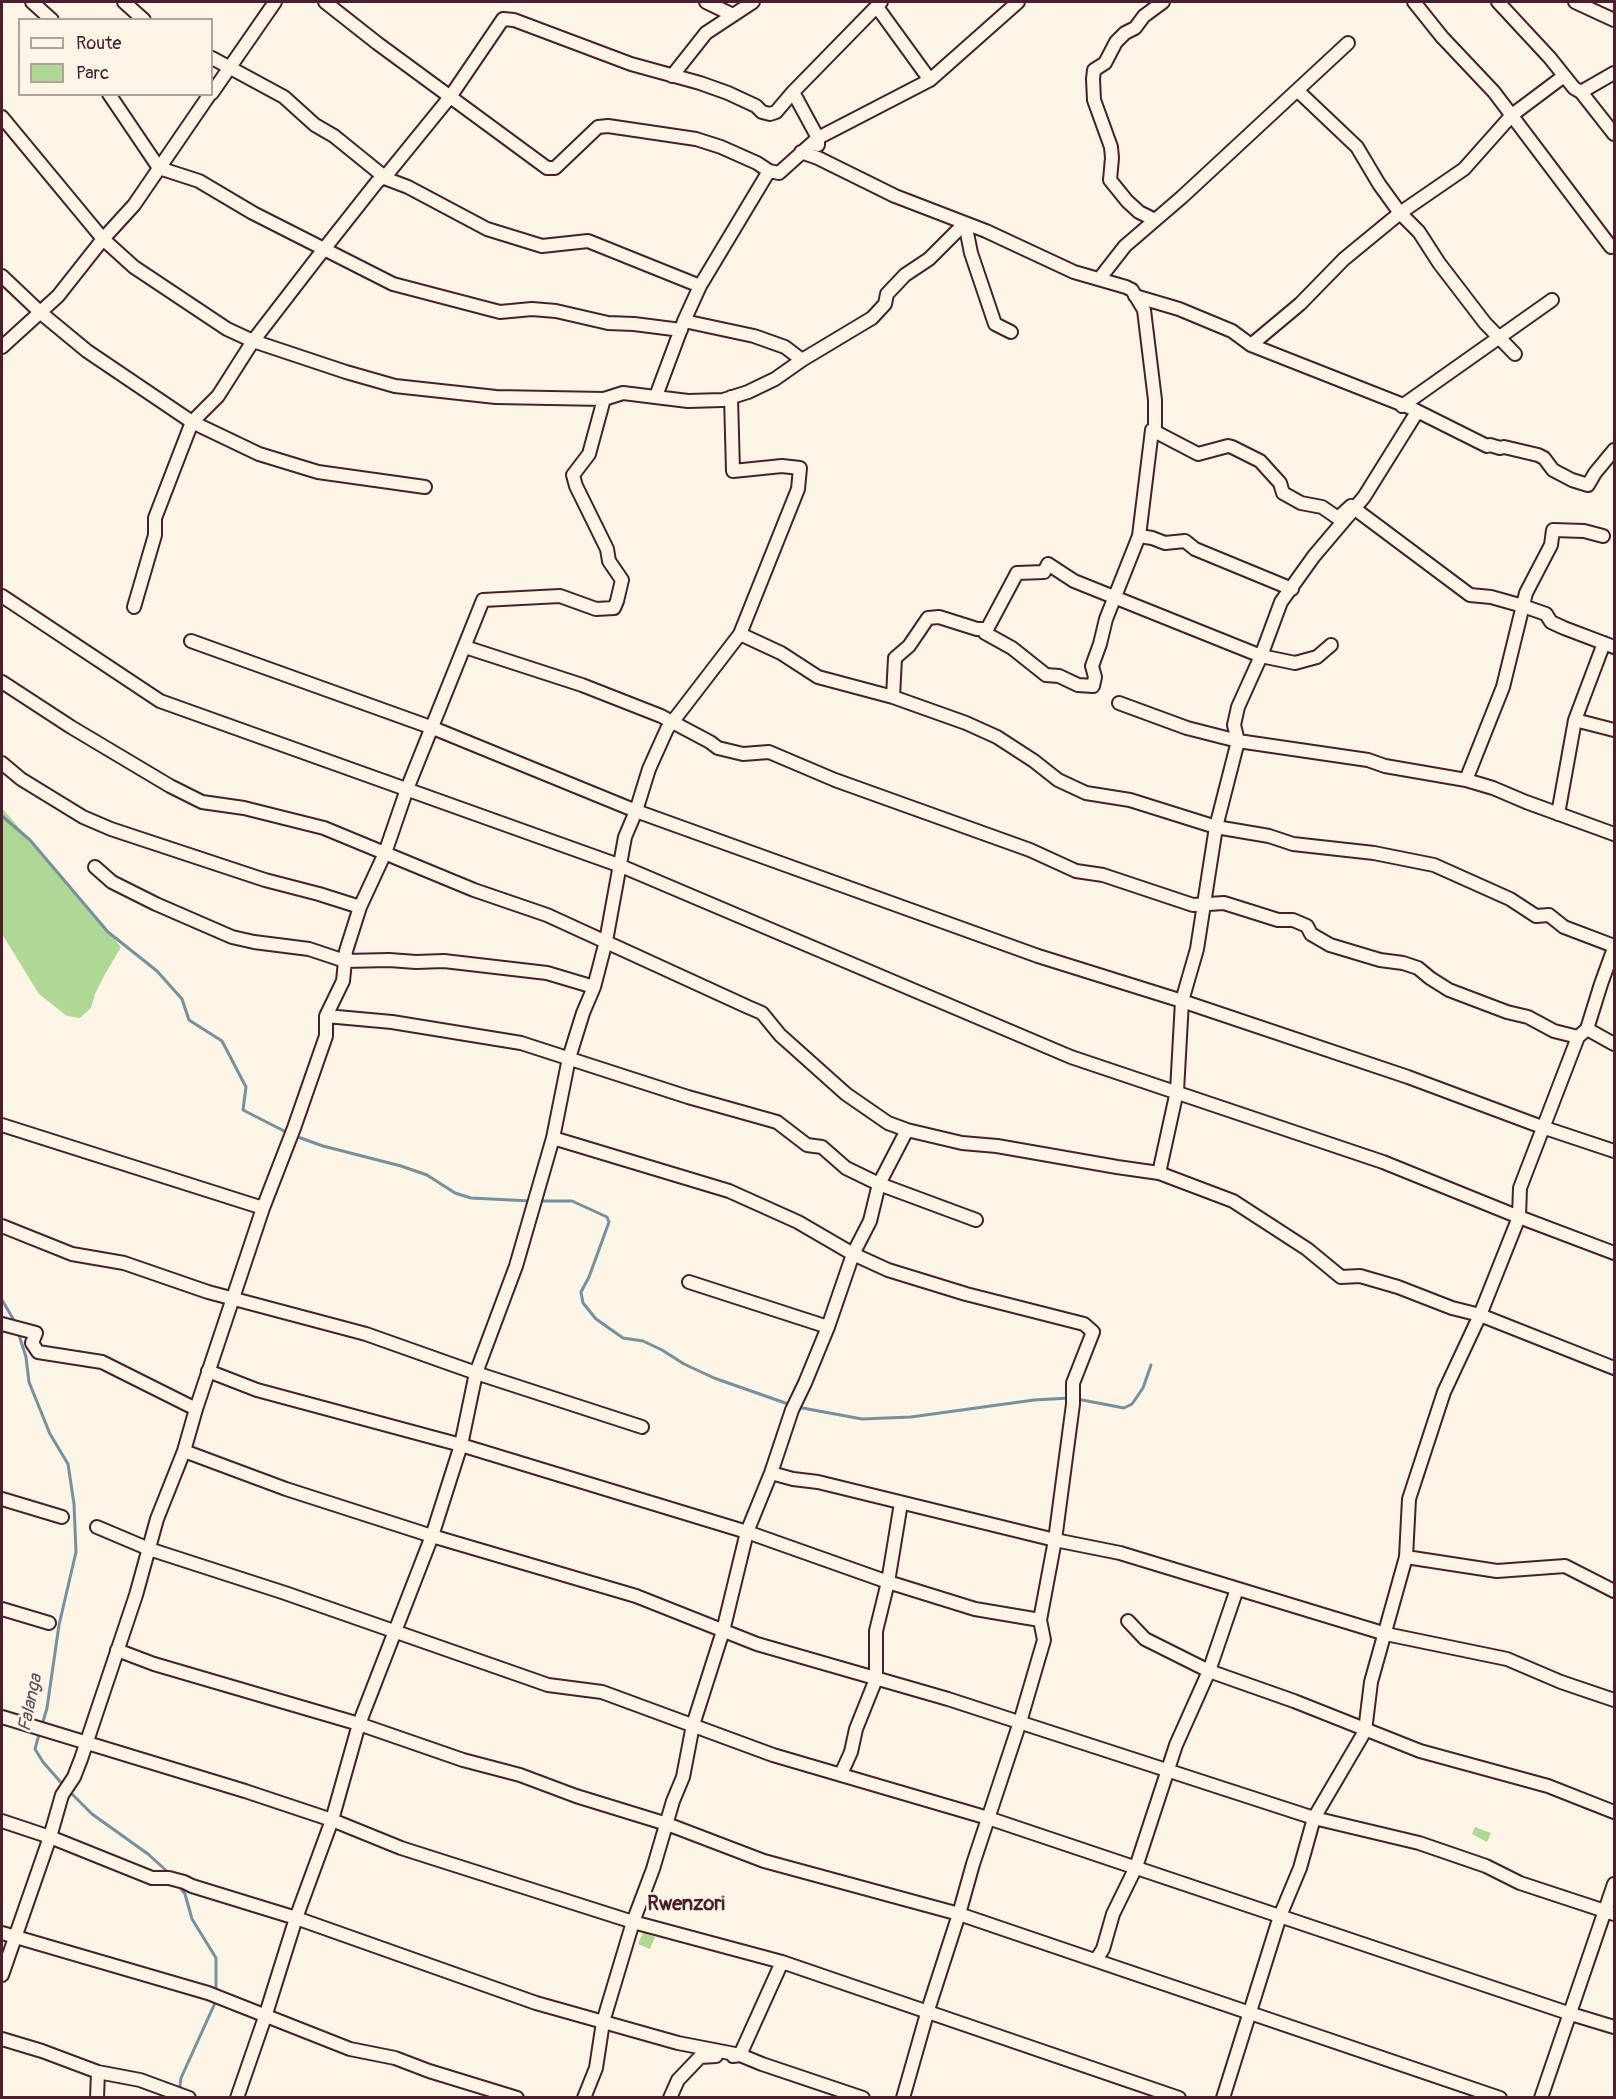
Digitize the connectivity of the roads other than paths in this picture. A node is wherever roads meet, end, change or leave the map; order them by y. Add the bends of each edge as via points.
1 (32, 2) edge
2 (124, 2) edge
3 (275, 2) edge
4 (325, 2) edge
5 (706, 2) edge
6 (753, 2) edge
7 (1018, 2) edge
8 (1163, 2) edge
9 (1414, 2) edge
10 (1498, 2) edge
11 (1575, 2) edge
12 (879, 4) edge
13 (733, 15) junction
14 (50, 18) edge
15 (142, 18) edge
16 (1614, 20) edge
17 (1348, 43) dead end
18 (213, 59) edge
19 (227, 68) junction
20 (1614, 73) edge
21 (672, 76) junction
22 (1564, 76) junction
23 (930, 80) junction
24 (213, 91) edge
25 (1298, 91) junction
26 (793, 92) junction
27 (1581, 92) junction
28 (110, 96) edge
29 (210, 96) edge
30 (450, 97) junction
31 (1512, 115) junction
32 (2, 117) edge
33 (1614, 134) edge
34 (818, 138) junction
35 (801, 152) junction
36 (819, 158) junction
37 (159, 168) junction
38 (769, 171) junction
39 (383, 176) junction
40 (1400, 213) junction
41 (1155, 220) junction
42 (965, 223) junction
43 (103, 239) junction
44 (1611, 247) dead end
45 (324, 249) junction
46 (2, 276) edge
47 (1100, 278) junction
48 (700, 286) junction
49 (1135, 296) junction
50 (1552, 300) dead end
51 (41, 313) junction
52 (683, 325) junction
53 (1011, 332) dead end
54 (1497, 338) junction
55 (253, 341) junction
56 (1251, 345) junction
57 (2, 348) edge
58 (1515, 354) dead end
59 (802, 360) junction
60 (656, 396) junction
61 (731, 397) junction
62 (604, 399) junction
63 (1402, 406) junction
64 (1417, 412) junction
65 (192, 422) junction
66 (1152, 430) junction
67 (1614, 450) edge
68 (425, 487) dead end
69 (1354, 509) junction
70 (1139, 536) junction
71 (1603, 536) dead end
72 (1292, 589) junction
73 (1114, 595) junction
74 (2, 596) edge
75 (1523, 606) junction
76 (134, 607) dead end
77 (985, 633) junction
78 (740, 634) junction
79 (191, 641) dead end
80 (1331, 645) dead end
81 (1609, 645) edge
82 (465, 647) junction
83 (1261, 656) junction
84 (2, 682) edge
85 (893, 697) junction
86 (1119, 703) dead end
87 (1575, 720) junction
88 (669, 726) junction
89 (433, 728) junction
90 (1614, 730) edge
91 (1238, 741) junction
92 (2, 763) edge
93 (1466, 780) junction
94 (407, 789) junction
95 (636, 811) junction
96 (1558, 814) junction
97 (1216, 827) junction
98 (1614, 834) edge
99 (385, 853) junction
100 (621, 866) junction
101 (95, 867) dead end
102 (1205, 904) junction
103 (360, 908) junction
104 (606, 941) junction
105 (1614, 947) edge
106 (345, 961) junction
107 (594, 987) junction
108 (1182, 1001) junction
109 (326, 1016) junction
110 (1583, 1033) junction
111 (1614, 1044) edge
112 (569, 1058) junction
113 (1177, 1091) junction
114 (2, 1125) edge
115 (1542, 1127) junction
116 (907, 1130) junction
117 (553, 1138) junction
118 (1614, 1151) edge
119 (1159, 1173) junction
120 (879, 1184) junction
121 (263, 1208) junction
122 (1520, 1217) junction
123 (976, 1220) dead end
124 (2, 1226) edge
125 (1614, 1253) edge
126 (853, 1254) junction
127 (689, 1282) dead end
128 (232, 1298) junction
129 (1480, 1315) junction
130 (6, 1325) edge
131 (828, 1327) junction
132 (1614, 1368) edge
133 (208, 1371) junction
134 (476, 1373) junction
135 (196, 1409) junction
136 (642, 1427) dead end
137 (461, 1445) junction
138 (184, 1451) junction
139 (771, 1473) junction
140 (2, 1499) edge
141 (901, 1503) junction
142 (62, 1517) dead end
143 (97, 1527) dead end
144 (747, 1532) junction
145 (432, 1536) junction
146 (1055, 1540) junction
147 (149, 1550) junction
148 (1406, 1557) junction
149 (888, 1582) junction
150 (1237, 1589) junction
151 (1614, 1591) edge
152 (2, 1609) edge
153 (1040, 1620) junction
154 (1128, 1621) dead end
155 (49, 1623) dead end
156 (394, 1631) junction
157 (723, 1631) junction
158 (1386, 1634) junction
159 (117, 1650) junction
160 (1209, 1671) junction
161 (876, 1679) junction
162 (1614, 1700) edge
163 (2, 1717) edge
164 (1020, 1722) junction
165 (359, 1724) junction
166 (693, 1725) junction
167 (1365, 1731) junction
168 (86, 1742) junction
169 (1168, 1770) junction
170 (841, 1774) junction
171 (1614, 1812) edge
172 (988, 1818) junction
173 (1314, 1818) junction
174 (332, 1820) junction
175 (2, 1821) edge
176 (666, 1824) junction
177 (50, 1837) junction
178 (1136, 1867) junction
179 (1614, 1884) edge
180 (1610, 1913) edge
181 (959, 1914) junction
182 (1280, 1916) junction
183 (296, 1918) junction
184 (633, 1922) junction
185 (2, 1933) edge
186 (14, 1938) junction
187 (1096, 1960) junction
188 (782, 1962) junction
189 (2, 1975) edge
190 (928, 2010) junction
191 (1251, 2012) junction
192 (1570, 2014) junction
193 (265, 2016) junction
194 (603, 2022) junction
195 (1614, 2027) edge
196 (2, 2039) edge
197 (740, 2055) junction
198 (98, 2072) junction
199 (97, 2097) edge
200 (189, 2097) edge
201 (237, 2097) edge
202 (517, 2097) edge
203 (584, 2097) edge
204 (669, 2097) edge
205 (863, 2097) edge
206 (903, 2097) edge
207 (1179, 2097) edge
208 (1223, 2097) edge
209 (1500, 2097) edge
210 (1541, 2097) edge

1 - 14 street
2 - 15 street
3 - 19 street
4 - 30 street
5 - 13 street
6 - 13 street
7 - 23 street
8 - 41 street via 1116,42 1105,63 1094,70 1093,79 1094,100 1111,147 1110,180 1127,201
9 - 31 street
10 - 22 street
11 - 16 street
12 - 23 street
12 - 26 street
13 - 21 street via 706,33
17 - 25 street
18 - 19 street
19 - 24 street
19 - 39 street via 284,98
20 - 27 street
21 - 26 street via 728,93 770,114
21 - 30 street via 503,19
22 - 27 street
22 - 31 street
23 - 34 street
25 - 40 street via 1357,147
25 - 41 street
26 - 34 street
27 - 33 street
28 - 37 street
29 - 37 street
30 - 38 street via 547,168 555,168 598,127 608,126 696,139
30 - 39 street
31 - 40 street via 1464,169
31 - 44 street
32 - 43 street
34 - 35 street
34 - 36 street
35 - 36 street
35 - 38 street via 779,173
36 - 42 street via 895,196
37 - 43 street via 134,205
37 - 45 street via 199,181
38 - 48 street
39 - 45 street
39 - 48 street via 487,229 542,246 588,241
40 - 54 street via 1419,232
40 - 56 street
41 - 47 street via 1125,246
42 - 47 street via 1074,272
42 - 53 street via 995,324
42 - 59 street via 929,259 905,275 872,318
43 - 51 street
43 - 55 street via 175,296
45 - 52 street via 393,284 500,312 556,310 608,323
45 - 55 street
46 - 51 street
47 - 49 street via 1132,290
48 - 52 street
49 - 56 street via 1179,309 1232,332
49 - 66 street via 1144,310 1155,400
50 - 54 street
51 - 57 street
51 - 65 street via 87,351
52 - 59 street via 754,336 785,347
52 - 60 street
54 - 58 street
54 - 63 street
55 - 62 street via 395,386 496,397
55 - 65 street via 218,396
56 - 63 street
59 - 61 street via 775,379
60 - 61 street via 688,401
60 - 62 street via 624,393
61 - 78 street via 733,471 800,468 798,489
62 - 82 street via 589,454 573,476 609,561 622,580 614,608 591,608 560,596 486,599
63 - 64 street
64 - 67 street via 1487,446 1538,455 1553,470 1588,485
64 - 69 street
65 - 68 street via 259,454 318,472
65 - 76 street via 155,518 155,535
66 - 69 street via 1198,454 1232,447 1260,461 1280,483 1283,493 1322,507 1338,518 1351,506
66 - 70 street
69 - 72 street
69 - 75 street via 1470,595
70 - 72 street via 1165,543 1185,541 1195,549
70 - 73 street
71 - 75 street via 1553,530 1551,545
72 - 83 street via 1281,602
73 - 77 street via 1074,581 1048,564 1044,572 1017,573
73 - 77 street via 1092,666 1093,686 1046,675
73 - 83 street
74 - 94 street via 160,701
75 - 81 street via 1546,614 1551,622 1564,628
75 - 93 street via 1503,687
77 - 85 street via 985,629 939,617 928,618 909,646 895,658
78 - 85 street via 781,653 818,677
78 - 88 street
79 - 89 street
80 - 83 street via 1317,657 1295,663
81 - 87 street
82 - 88 street via 582,685 661,716
82 - 89 street
83 - 91 street via 1238,707 1234,725
84 - 99 street via 71,727 202,802 324,828
85 - 97 street via 997,737 1058,780 1086,794 1130,800
86 - 91 street via 1187,728
87 - 90 street
87 - 96 street
88 - 95 street via 649,769
88 - 102 street via 718,748 743,754 769,752 1076,871 1102,875 1193,905
89 - 94 street
89 - 95 street
91 - 93 street via 1368,760
91 - 97 street
92 - 103 street via 83,817 111,829
93 - 96 street
94 - 99 street
94 - 100 street
95 - 100 street via 625,837
95 - 108 street via 1026,952
96 - 98 street
97 - 102 street
97 - 105 street via 1293,844 1374,853 1434,865 1510,899 1536,916 1549,915 1564,927
99 - 103 street
99 - 104 street
100 - 104 street
100 - 113 street via 1071,1057
101 - 106 street via 112,882 232,937 309,949
102 - 108 street
102 - 110 street via 1224,903 1278,920 1293,920 1330,945 1418,968 1449,990 1528,1017 1554,1031
103 - 106 street
104 - 107 street
104 - 116 street via 762,1013 780,1035 846,1095 888,1123
105 - 110 street
106 - 107 street via 444,961 547,973
106 - 109 street via 343,981
107 - 112 street
108 - 113 street
108 - 115 street
109 - 112 street via 494,1037
109 - 121 street via 326,1036
110 - 111 street
110 - 115 street
112 - 117 street
112 - 120 street via 777,1122 807,1145 822,1147 846,1168
113 - 119 street
113 - 122 street via 1383,1162
114 - 121 street
115 - 118 street
115 - 122 street via 1520,1188
116 - 119 street via 962,1143
116 - 120 street
117 - 126 street via 729,1191 798,1222
117 - 134 street via 516,1266
119 - 129 street via 1233,1201 1307,1249 1341,1277 1360,1276
120 - 123 street
120 - 126 street via 870,1221
121 - 128 street
122 - 125 street
122 - 129 street
124 - 128 street via 72,1254 124,1263
126 - 131 street
126 - 146 street via 888,1270 1087,1326 1093,1332 1072,1390
127 - 131 street
128 - 133 street
128 - 134 street via 366,1334
129 - 132 street
129 - 148 street via 1444,1392 1409,1499
130 - 135 street via 36,1333 32,1343 38,1352 102,1362
131 - 139 street via 793,1407
133 - 135 street
133 - 137 street via 257,1390
134 - 136 street
134 - 137 street
135 - 138 street
137 - 144 street
137 - 145 street
138 - 145 street
138 - 147 street
139 - 141 street
139 - 144 street
140 - 142 street
141 - 146 street
141 - 149 street
143 - 147 street
144 - 149 street
144 - 157 street
145 - 156 street
145 - 157 street via 636,1596
146 - 150 street via 1120,1553
146 - 153 street
147 - 156 street
147 - 159 street
148 - 151 street via 1497,1571 1565,1566
148 - 158 street
149 - 153 street via 975,1609
149 - 161 street via 876,1631
150 - 158 street
150 - 160 street
152 - 155 street
153 - 164 street via 1044,1640
154 - 160 street via 1145,1639
156 - 165 street
156 - 166 street via 548,1685 602,1692
157 - 161 street
157 - 166 street
158 - 162 street via 1507,1659
158 - 167 street via 1371,1682
159 - 165 street
159 - 168 street
160 - 167 street
160 - 169 street
161 - 164 street
161 - 170 street
163 - 168 street
164 - 169 street
164 - 172 street
165 - 174 street
165 - 176 street
166 - 170 street via 773,1755
166 - 176 street via 683,1777
167 - 171 street via 1420,1751 1548,1786
167 - 173 street
168 - 174 street
168 - 177 street via 74,1777 62,1795
169 - 173 street
169 - 178 street
170 - 172 street
172 - 178 street
172 - 181 street
173 - 180 street via 1419,1842
173 - 182 street via 1300,1868
174 - 183 street
174 - 184 street via 401,1848
175 - 177 street
176 - 181 street via 764,1861
176 - 184 street
177 - 183 street via 152,1878 184,1882
177 - 186 street
178 - 182 street
178 - 187 street
179 - 180 street
180 - 192 street
181 - 187 street
181 - 190 street
182 - 191 street
182 - 192 street
183 - 193 street
183 - 194 street via 536,2003
184 - 188 street
184 - 194 street
185 - 186 street
186 - 189 street
186 - 193 street via 214,1995
187 - 191 street
188 - 190 street
188 - 197 street
190 - 206 street
190 - 207 street
191 - 208 street
191 - 209 street
192 - 195 street
192 - 210 street
193 - 201 street
193 - 202 street via 350,2049 395,2058
194 - 197 street
194 - 203 street via 596,2068
196 - 198 street
197 - 204 street via 700,2057 678,2080
197 - 205 street
198 - 199 street
198 - 200 street via 140,2080

